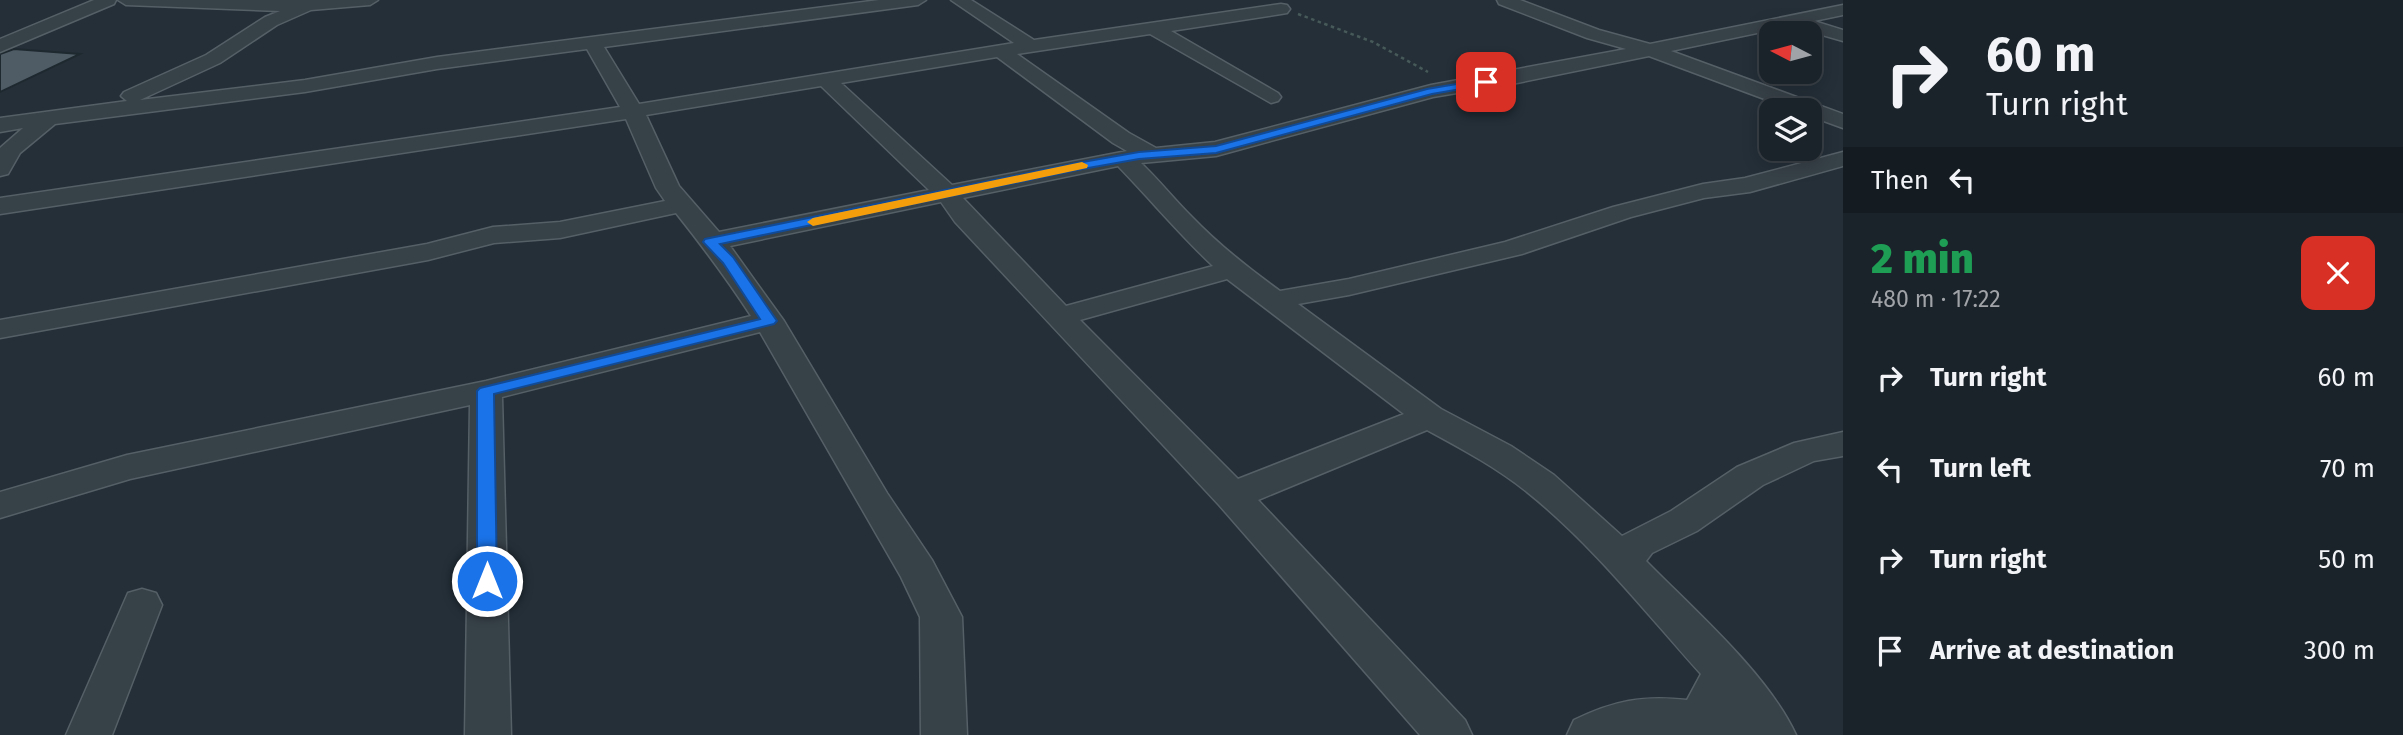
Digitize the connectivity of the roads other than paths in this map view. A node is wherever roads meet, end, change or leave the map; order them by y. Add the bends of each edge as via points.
1 (108, 0) edge
2 (126, 0) edge
3 (370, 0) edge
4 (768, 0) edge
5 (918, 0) edge
6 (959, 0) edge
7 (1505, 0) edge
8 (314, 3) edge
9 (1275, 5) edge
10 (1843, 10) edge
11 (785, 17) junction
12 (1793, 20) junction
13 (1153, 28) junction
14 (1843, 36) edge
15 (593, 44) junction
16 (1031, 46) junction
17 (0, 47) edge
18 (1651, 50) junction
19 (1001, 51) junction
20 (827, 81) junction
21 (1271, 97) dead end
22 (633, 111) junction
23 (84, 112) junction
24 (49, 118) junction
25 (1843, 121) edge
26 (0, 125) edge
27 (1152, 155) junction
28 (1123, 158) junction
29 (1843, 159) edge
30 (0, 169) edge
31 (947, 194) junction
32 (680, 205) junction
33 (0, 206) edge
34 (710, 242) junction
35 (1232, 269) junction
36 (1277, 302) junction
37 (1061, 316) junction
38 (769, 321) junction
39 (0, 328) edge
40 (486, 391) junction
41 (1429, 417) junction
42 (1843, 444) edge
43 (1232, 496) junction
44 (0, 505) edge
45 (1623, 562) junction
46 (142, 605) dead end
47 (1726, 671) junction
48 (1699, 721) junction
49 (89, 735) edge
50 (488, 735) edge
51 (944, 735) edge
52 (1449, 735) edge
53 (1590, 735) edge
54 (1742, 735) edge
55 (1773, 735) edge

1 - 17 street
2 - 8 street
3 - 8 street
4 - 11 street
5 - 11 street
6 - 16 street
7 - 18 street via 1593,34
8 - 23 street via 271,21 213,59
9 - 13 street
10 - 12 street
11 - 15 street
12 - 14 street
12 - 18 street
13 - 16 street
13 - 21 street
15 - 22 street
15 - 23 street
16 - 19 street
18 - 25 street
18 - 27 street via 1384,103 1229,147
19 - 20 street
19 - 27 street via 1121,138
20 - 22 street
20 - 31 street
22 - 32 street
22 - 33 street
23 - 24 street
24 - 26 street
24 - 30 street via 11,149
27 - 28 street
28 - 31 street
28 - 35 street
29 - 36 street via 1750,185 1703,191 1622,212 1513,248
31 - 34 street
31 - 37 street
32 - 34 street
32 - 39 street via 560,230 493,235 428,252
34 - 38 street via 728,260
35 - 36 street
35 - 37 street
36 - 41 street
37 - 43 street
38 - 40 street
38 - 51 street via 941,617
40 - 44 street via 128,467
40 - 50 street
41 - 43 street
41 - 45 street via 1499,454 1541,484
42 - 45 street via 1806,451 1750,475 1684,521 1638,542
43 - 52 street
45 - 47 street
46 - 49 street
47 - 48 street
47 - 55 street
48 - 53 street via 1624,720
48 - 54 street

